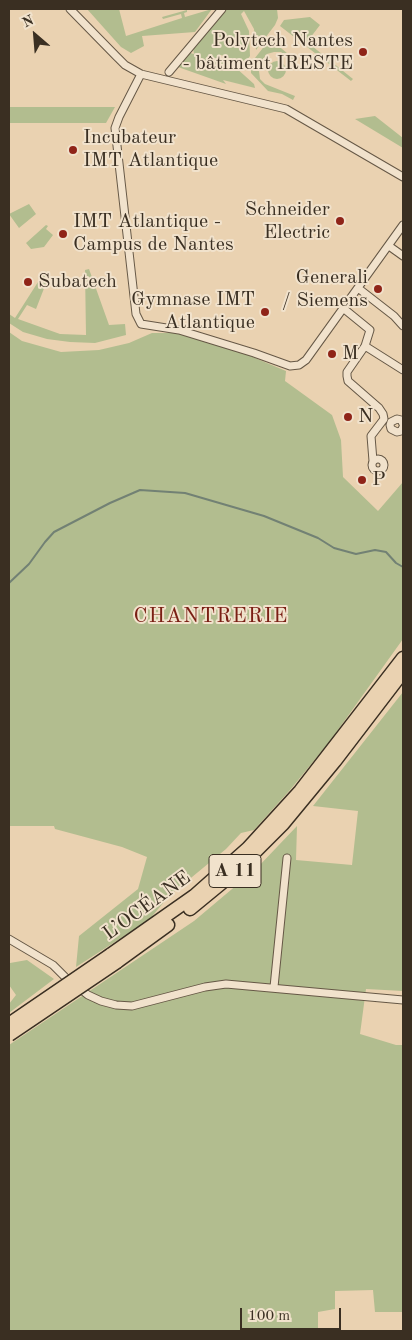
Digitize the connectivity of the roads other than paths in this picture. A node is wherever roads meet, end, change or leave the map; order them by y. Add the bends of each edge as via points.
1 (70, 9) edge
2 (222, 9) edge
3 (169, 72) dead end
4 (141, 74) junction
5 (403, 177) edge
6 (403, 225) edge
7 (389, 246) junction
8 (403, 256) edge
9 (358, 288) junction
10 (343, 308) junction
11 (403, 326) edge
12 (365, 346) junction
13 (403, 370) edge
14 (384, 418) junction
15 (391, 422) junction
16 (402, 430) edge
17 (373, 461) dead end
18 (403, 658) edge
19 (403, 672) edge
20 (399, 682) edge
21 (287, 858) dead end
22 (9, 939) edge
23 (114, 958) junction
24 (274, 987) junction
25 (403, 1000) edge
26 (9, 1024) edge
27 (9, 1035) edge

1 - 4 street via 114,55
2 - 3 street
4 - 5 street via 286,109
4 - 10 street via 115,128 137,320 141,324 179,330 292,366 303,363
6 - 7 street
7 - 8 street
7 - 9 street
9 - 10 street
9 - 11 street
10 - 12 street via 370,330
12 - 13 street
12 - 14 street via 348,372 348,381 379,408
14 - 15 street
14 - 17 street via 371,436
15 - 16 street via 391,429
15 - 16 street via 399,419
18 - 23 highway, L’OCÉANE / A 11 via 300,791 248,848
19 - 20 highway, L’OCÉANE / A 11
20 - 23 highway, L’OCÉANE / A 11 via 306,796 251,856 197,904
21 - 24 street
22 - 24 street via 53,966 88,995 116,1005 132,1006 226,984
23 - 26 highway, L’OCÉANE / A 11, bridge
23 - 27 highway, L’OCÉANE / A 11, bridge
24 - 25 street

